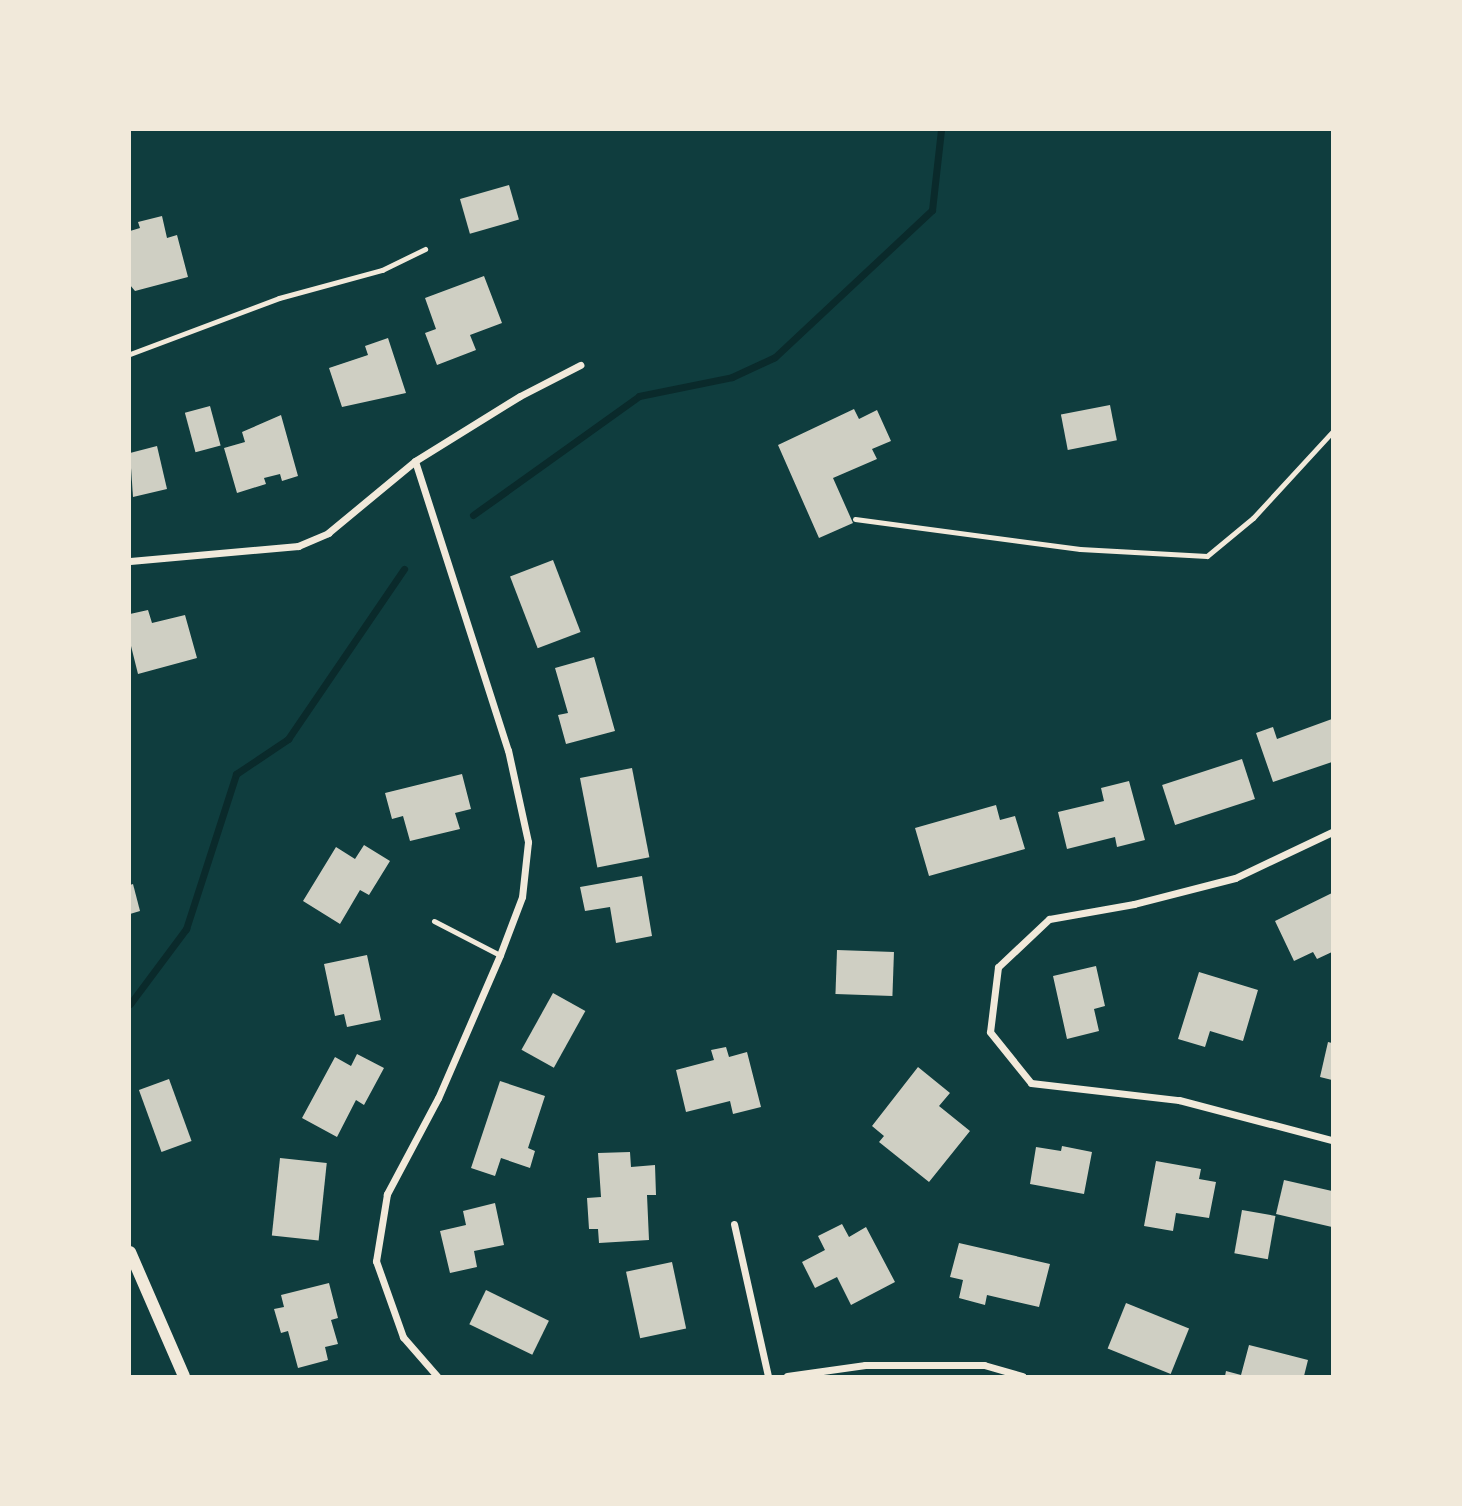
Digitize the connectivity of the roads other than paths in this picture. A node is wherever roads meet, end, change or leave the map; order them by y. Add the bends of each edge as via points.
1 (425, 249) dead end
2 (130, 354) edge
3 (580, 365) dead end
4 (1332, 432) edge
5 (415, 461) junction
6 (855, 519) dead end
7 (130, 561) edge
8 (1332, 832) edge
9 (435, 921) dead end
10 (500, 955) junction
11 (1332, 1140) edge
12 (734, 1224) dead end
13 (130, 1252) edge
14 (184, 1377) edge
15 (437, 1377) edge
16 (768, 1377) edge
17 (787, 1377) edge
18 (1023, 1377) edge

1 - 2 lane via 382,270 279,299
3 - 5 street
4 - 6 lane via 1253,518 1207,556 1080,549
5 - 7 street via 328,533 298,546
5 - 10 street via 508,750 527,842 522,897
8 - 11 street via 1236,878 1134,904 1049,919 998,967 990,1032 1031,1083 1180,1100
9 - 10 lane
10 - 15 street via 438,1098 387,1194 376,1261 403,1337
12 - 16 street
13 - 14 street
17 - 18 street via 878,1365 984,1365

